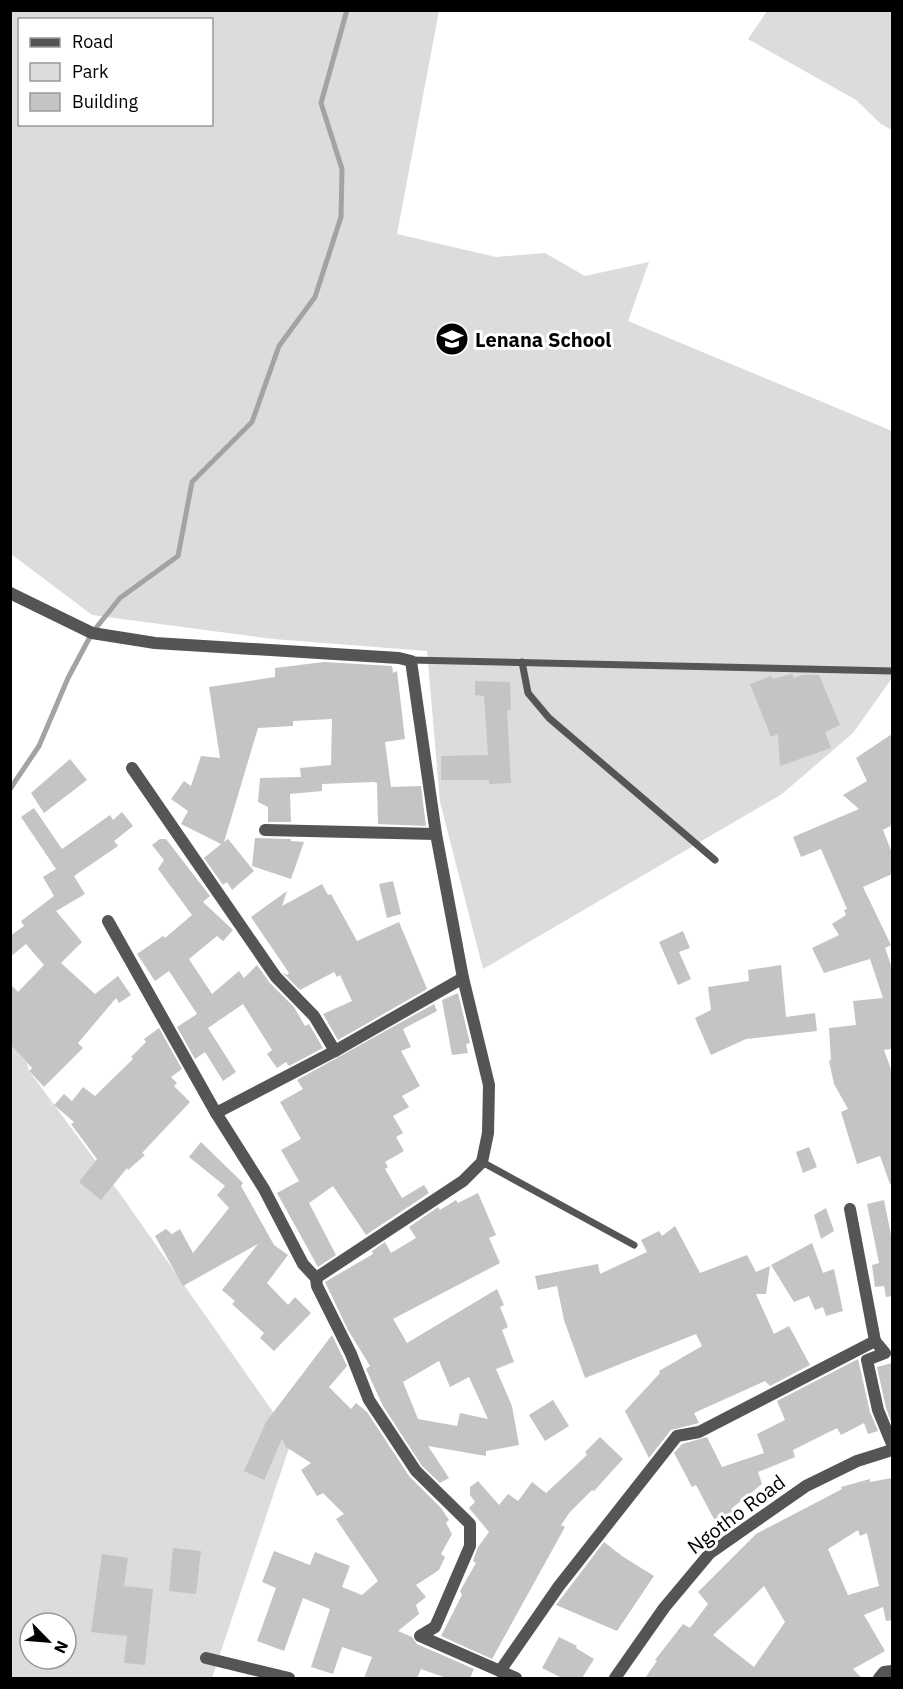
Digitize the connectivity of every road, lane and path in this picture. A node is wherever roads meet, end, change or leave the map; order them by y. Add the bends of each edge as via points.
1 (10, 593) edge
2 (410, 660) junction
3 (522, 662) junction
4 (892, 671) edge
5 (132, 768) dead end
6 (265, 830) dead end
7 (436, 834) junction
8 (715, 860) dead end
9 (108, 921) dead end
10 (463, 978) junction
11 (335, 1051) junction
12 (216, 1113) junction
13 (482, 1162) junction
14 (850, 1209) dead end
15 (634, 1245) dead end
16 (316, 1278) junction
17 (875, 1341) junction
18 (889, 1352) edge
19 (892, 1444) edge
20 (892, 1450) edge
21 (206, 1659) dead end
22 (500, 1671) junction
23 (892, 1671) edge
24 (289, 1678) edge
25 (516, 1678) edge
26 (615, 1678) edge
27 (879, 1678) edge

1 - 2 street via 92,633 155,643
2 - 3 lane
2 - 7 street
3 - 4 lane
3 - 8 lane via 528,693 549,718
5 - 11 street via 276,977 314,1016
6 - 7 street
7 - 10 street
9 - 12 street
10 - 11 street
10 - 13 street via 489,1085 488,1133
11 - 12 street
12 - 16 street via 264,1189 303,1264
13 - 15 lane
13 - 16 street via 463,1182
14 - 17 street
16 - 22 street via 369,1400 416,1471 470,1524 470,1546 440,1618 435,1627 420,1636
17 - 18 street
17 - 22 street via 699,1432 677,1436 559,1586
18 - 19 street via 867,1360 878,1410
20 - 26 street, Ngotho Road via 857,1461 806,1486 710,1553 664,1608
21 - 24 street
22 - 25 street
23 - 27 street

